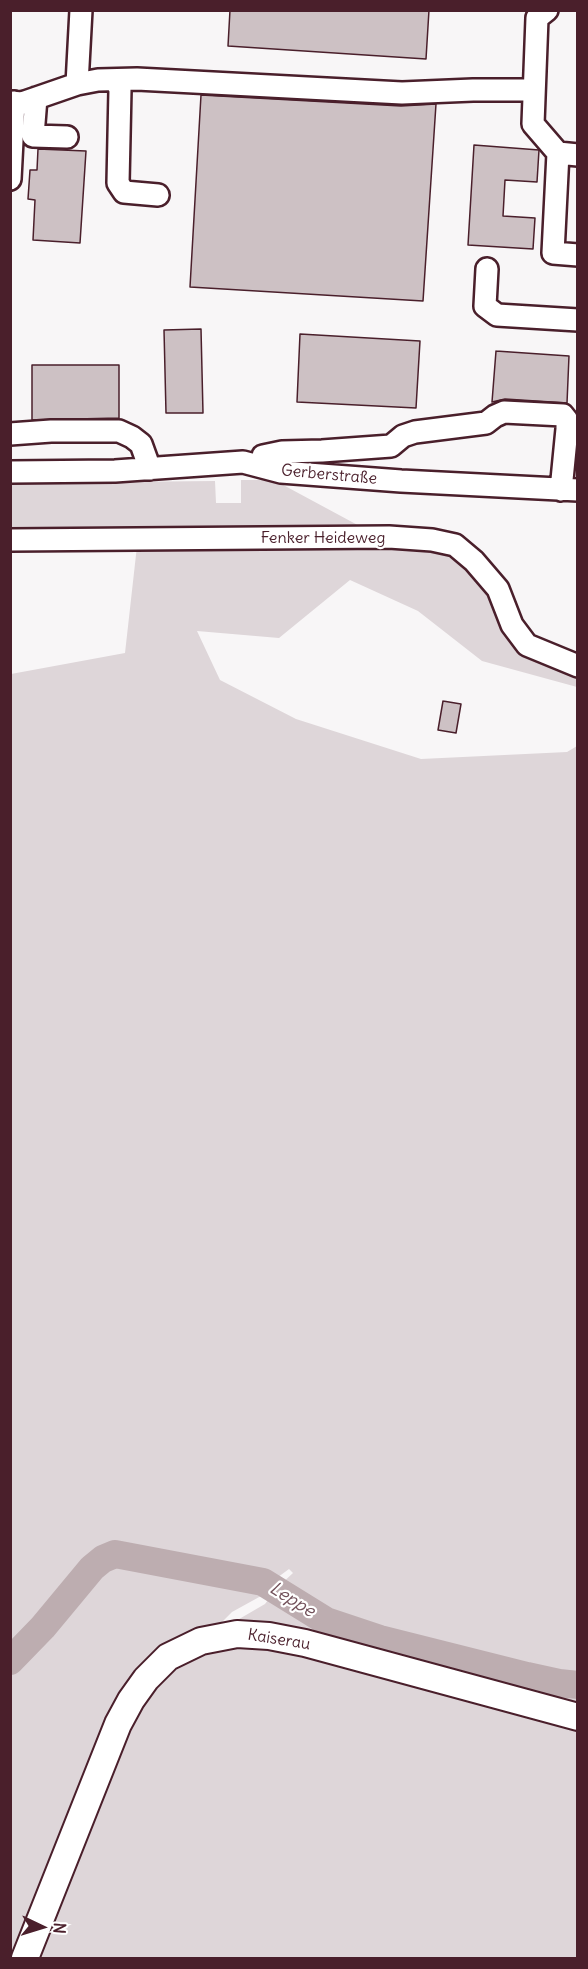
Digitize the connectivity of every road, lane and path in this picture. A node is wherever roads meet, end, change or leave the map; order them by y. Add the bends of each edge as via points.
1 (81, 10) edge
2 (547, 10) edge
3 (115, 80) junction
4 (76, 84) junction
5 (534, 90) junction
6 (36, 98) junction
7 (12, 102) edge
8 (12, 135) edge
9 (67, 137) dead end
10 (568, 154) edge
11 (10, 180) edge
12 (158, 195) dead end
13 (578, 255) edge
14 (487, 269) dead end
15 (578, 320) edge
16 (10, 434) edge
17 (261, 466) junction
18 (150, 469) junction
19 (10, 472) edge
20 (569, 490) edge
21 (10, 540) edge
22 (578, 666) edge
23 (578, 1717) edge
24 (25, 1959) edge

1 - 4 street
2 - 5 street via 537,18
3 - 4 street
3 - 5 street via 402,93
3 - 12 street via 120,89 118,183 124,192
4 - 6 street
5 - 10 street via 533,124
6 - 7 street
6 - 9 street via 33,136
7 - 8 street
8 - 11 street
10 - 13 street via 553,253
14 - 15 street via 485,306 497,315
16 - 18 street via 118,431 141,444
17 - 18 street, Gerberstraße via 243,462
17 - 20 street, Gerberstraße via 281,472
17 - 20 street via 263,456 391,446 415,432 486,423 504,412 563,415 567,420
18 - 19 street, Gerberstraße
21 - 22 street, Fenker Heideweg via 377,537 455,545 498,589 512,626 527,645
23 - 24 main road, Kaiserau via 305,1643 237,1634 201,1641 168,1658 131,1700

